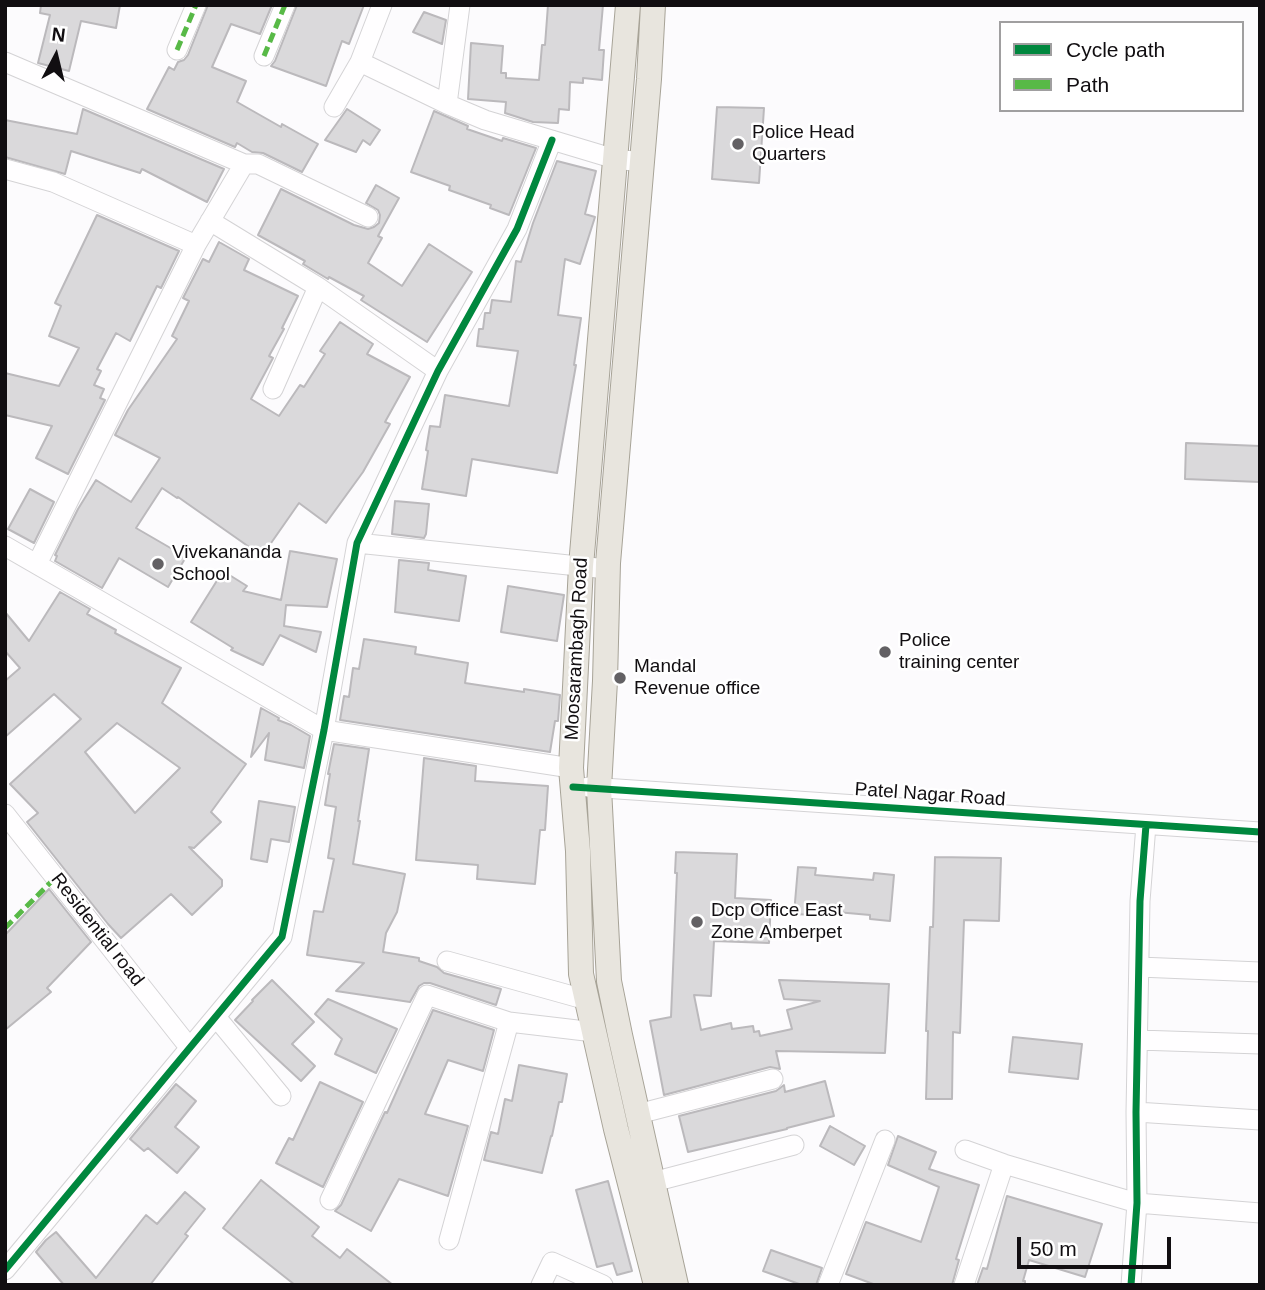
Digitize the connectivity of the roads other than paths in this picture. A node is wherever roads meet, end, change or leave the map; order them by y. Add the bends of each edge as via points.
1 (196, 5) edge
2 (285, 5) edge
3 (382, 5) edge
4 (460, 5) edge
5 (628, 5) edge
6 (653, 5) edge
7 (177, 50) dead end
8 (264, 56) dead end
9 (5, 62) edge
10 (360, 62) junction
11 (447, 104) junction
12 (334, 107) dead end
13 (552, 140) junction
14 (615, 159) junction
15 (642, 162) junction
16 (244, 164) junction
17 (5, 169) edge
18 (368, 216) dead end
19 (210, 221) junction
20 (197, 245) junction
21 (318, 287) junction
22 (438, 371) junction
23 (273, 389) dead end
24 (357, 543) junction
25 (5, 546) edge
26 (37, 564) junction
27 (581, 566) junction
28 (607, 569) junction
29 (324, 730) junction
30 (572, 778) junction
31 (599, 788) junction
32 (5, 814) edge
33 (1146, 825) junction
34 (1260, 832) edge
35 (447, 961) dead end
36 (1139, 967) junction
37 (1260, 972) edge
38 (587, 1000) junction
39 (216, 1017) junction
40 (509, 1022) junction
41 (594, 1032) junction
42 (1138, 1040) junction
43 (1260, 1044) edge
44 (189, 1047) junction
45 (773, 1079) dead end
46 (281, 1096) dead end
47 (1136, 1112) junction
48 (638, 1114) junction
49 (1260, 1120) edge
50 (885, 1140) dead end
51 (794, 1145) dead end
52 (965, 1150) dead end
53 (1004, 1164) junction
54 (653, 1182) junction
55 (330, 1200) dead end
56 (1137, 1203) junction
57 (1260, 1213) edge
58 (449, 1240) dead end
59 (5, 1270) edge
60 (541, 1285) edge
61 (603, 1285) edge
62 (656, 1285) edge
63 (676, 1285) edge
64 (828, 1285) edge
65 (964, 1285) edge
66 (1131, 1285) edge

1 - 7 street
2 - 8 street
3 - 10 street
4 - 11 street
5 - 14 main road, Moosarambagh Road
6 - 15 main road, Moosarambagh Road
9 - 16 street
10 - 11 street
10 - 12 street
11 - 13 street
13 - 14 street
13 - 22 street via 517,229
14 - 15 street
14 - 27 main road, Moosarambagh Road
15 - 28 main road, Moosarambagh Road
16 - 18 street via 258,164
16 - 19 street
17 - 20 street via 53,182
19 - 20 street
19 - 21 street
20 - 26 street
21 - 22 street
21 - 23 street
22 - 24 street
24 - 27 street
24 - 29 street
25 - 26 street
26 - 29 street
27 - 28 street
27 - 30 main road, Moosarambagh Road
28 - 31 main road, Moosarambagh Road
29 - 30 street, Patel Nagar Road
29 - 39 street via 282,937
30 - 31 street, Patel Nagar Road
30 - 38 main road, Moosarambagh Road via 581,974
31 - 33 street, Patel Nagar Road
31 - 48 main road, Moosarambagh Road via 609,981
32 - 44 street, Residential road
33 - 34 street, Patel Nagar Road
33 - 36 street
35 - 38 street
36 - 37 street
36 - 42 street
38 - 41 main road, Moosarambagh Road
39 - 44 street
39 - 46 street
40 - 41 street
40 - 55 street via 428,995
40 - 58 street
41 - 62 main road, Moosarambagh Road
42 - 43 street
42 - 47 street
44 - 59 street
45 - 48 street
47 - 49 street
47 - 56 street
48 - 54 main road, Moosarambagh Road
50 - 64 street
51 - 54 street
52 - 53 street
53 - 56 street
53 - 65 street
54 - 63 main road, Moosarambagh Road
56 - 57 street
56 - 66 street
60 - 61 street via 552,1262

